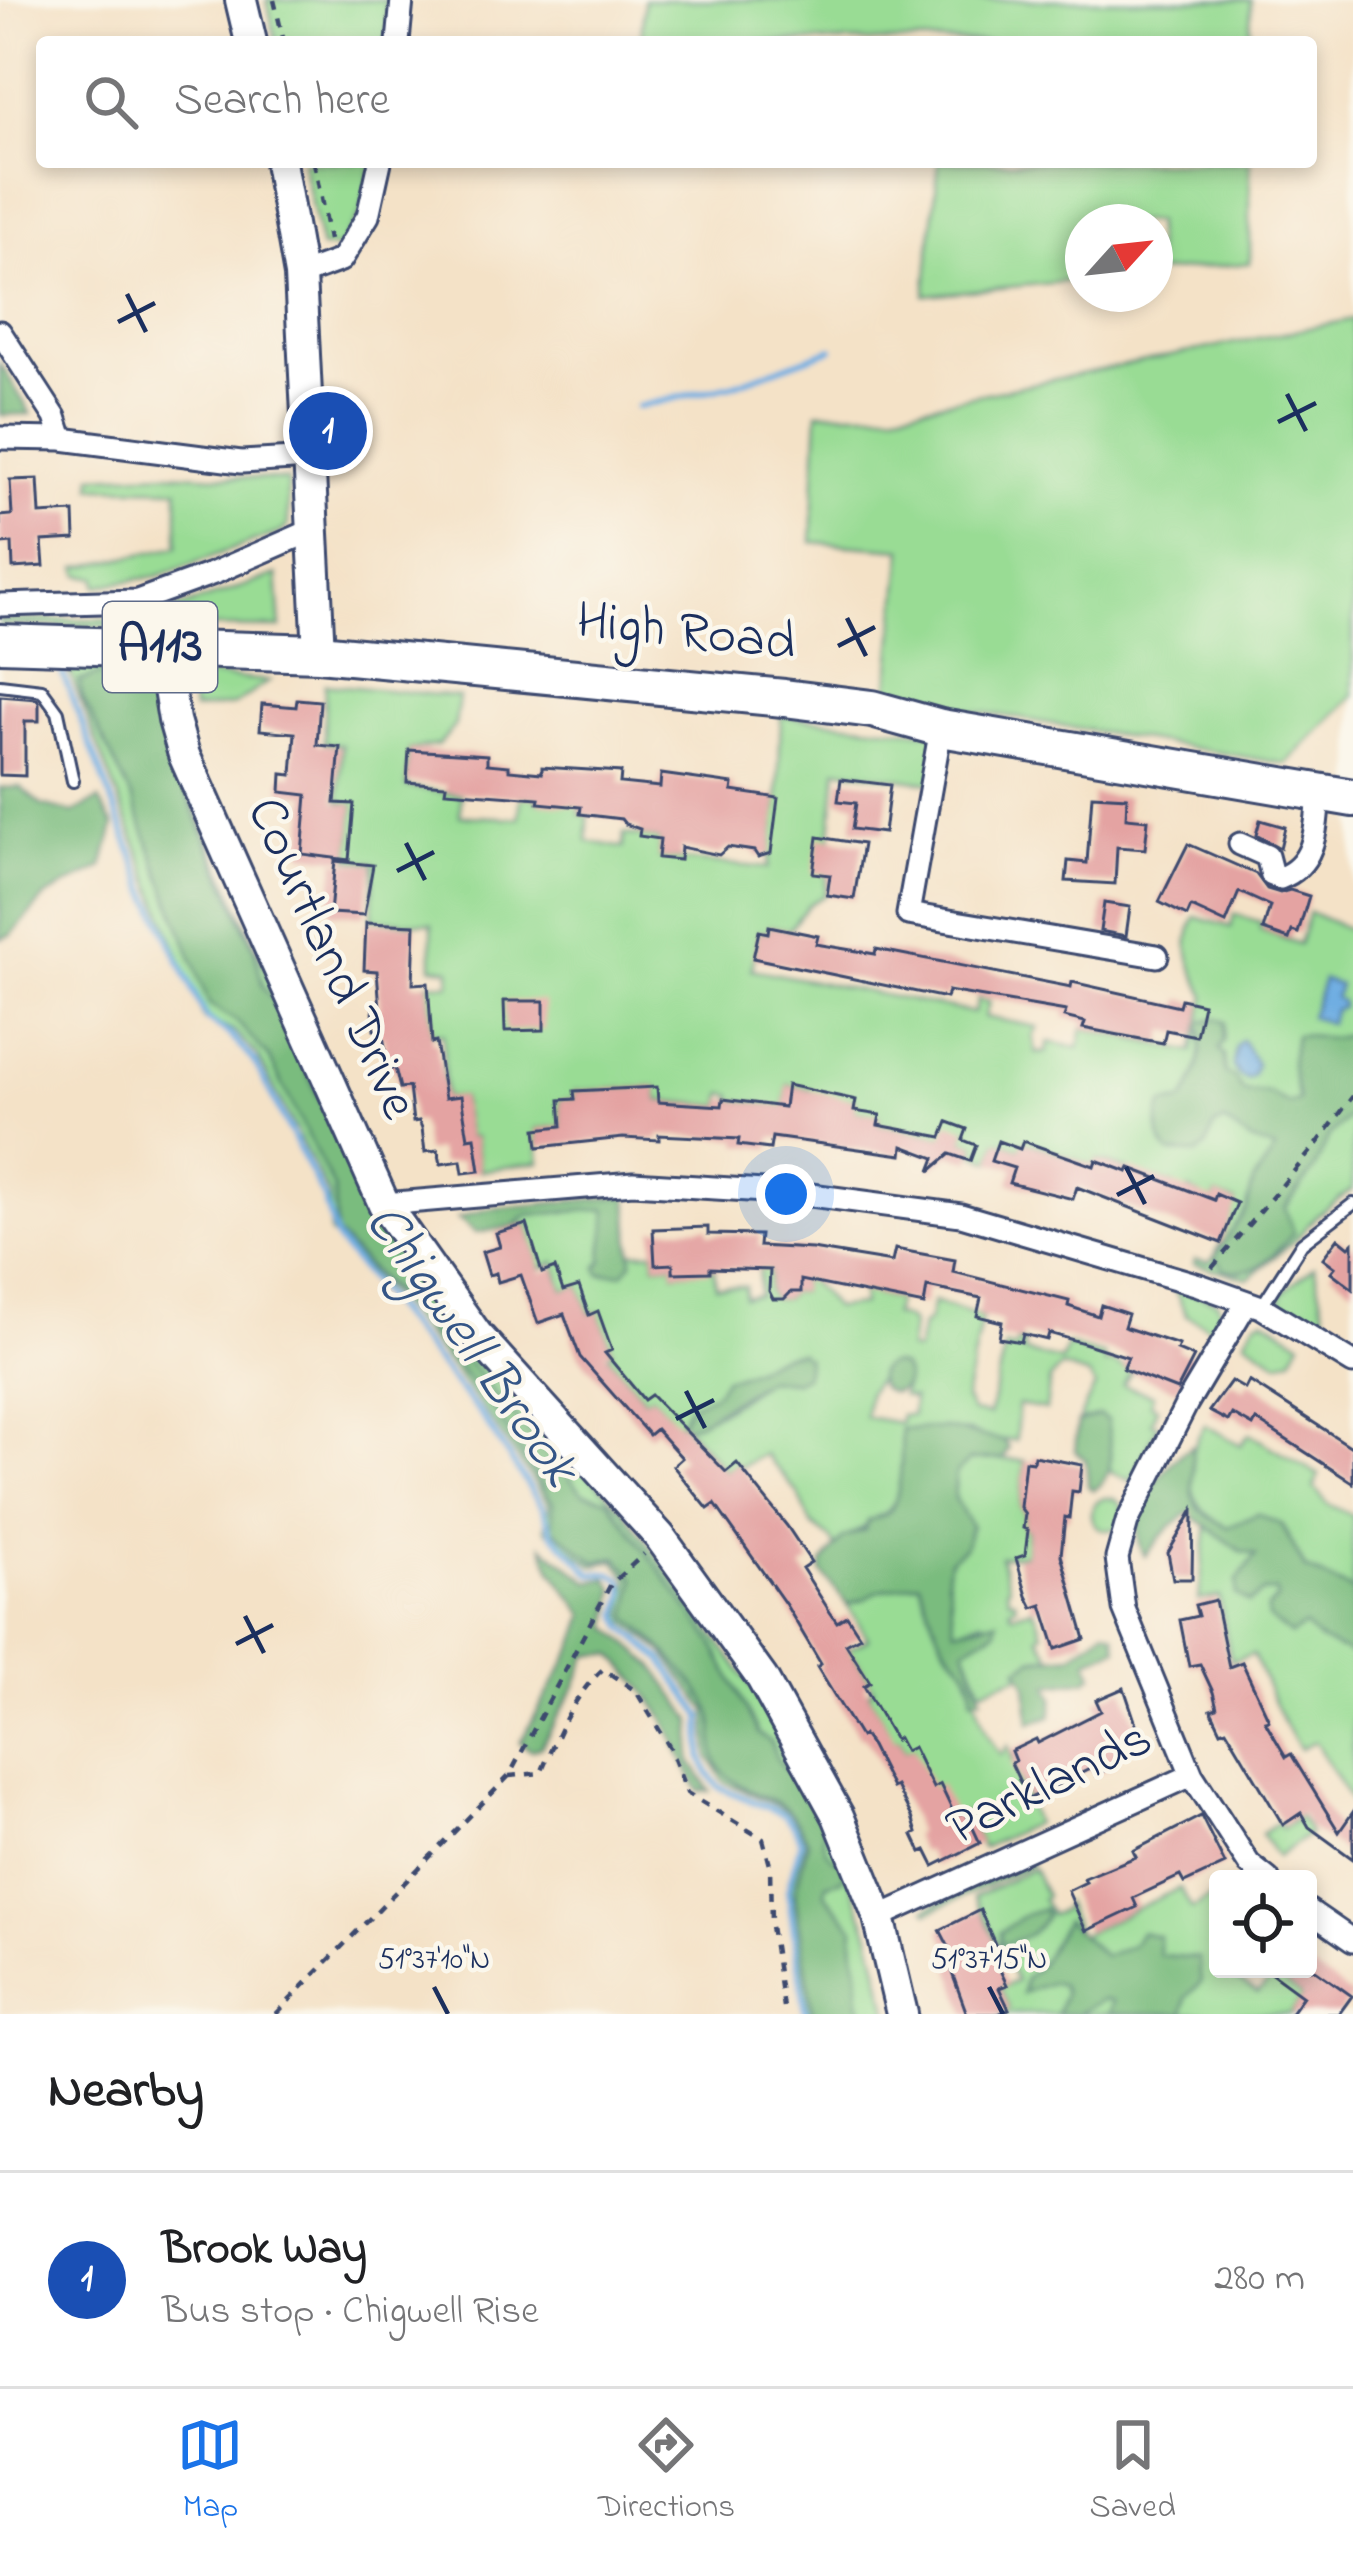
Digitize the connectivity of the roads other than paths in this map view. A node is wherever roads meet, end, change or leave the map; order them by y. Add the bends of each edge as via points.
1 (241, 0) edge
2 (402, 0) edge
3 (250, 36) edge
4 (399, 36) edge
5 (281, 168) edge
6 (379, 168) edge
7 (300, 275) junction
8 (0, 332) edge
9 (0, 438) edge
10 (62, 439) junction
11 (311, 458) junction
12 (315, 529) junction
13 (0, 605) edge
14 (0, 643) edge
15 (162, 647) junction
16 (319, 653) junction
17 (0, 685) edge
18 (941, 728) junction
19 (73, 782) dead end
20 (1336, 795) edge
21 (1240, 843) dead end
22 (1157, 956) dead end
23 (384, 1204) junction
24 (1353, 1204) edge
25 (1254, 1305) junction
26 (1353, 1363) edge
27 (1192, 1775) junction
28 (1257, 1870) edge
29 (1317, 1916) edge
30 (879, 1917) junction
31 (1353, 1941) edge
32 (902, 2014) edge

1 - 3 street
2 - 4 street
5 - 7 street
6 - 7 street via 368,216 341,260
7 - 11 street
8 - 10 street
9 - 10 street
10 - 11 street via 241,462
11 - 12 street
12 - 13 street via 137,601
12 - 16 street
14 - 15 main road, High Road / A113
15 - 16 main road, High Road / A113
15 - 23 street, Courtland Drive via 184,755
16 - 18 main road, High Road / A113 via 784,698
17 - 19 lane via 42,690 58,712
18 - 20 main road, High Road / A113
18 - 22 street via 908,914
20 - 21 street via 1296,872 1272,875 1267,856
23 - 25 street via 633,1183 796,1192 961,1215
23 - 30 street, Courtland Drive via 476,1334 660,1537 762,1678 838,1816
24 - 25 lane via 1302,1243
25 - 26 street
25 - 27 street, Parklands via 1187,1403 1117,1558 1124,1609
27 - 28 street
27 - 30 street, Parklands
29 - 31 street
30 - 32 street, Courtland Drive

